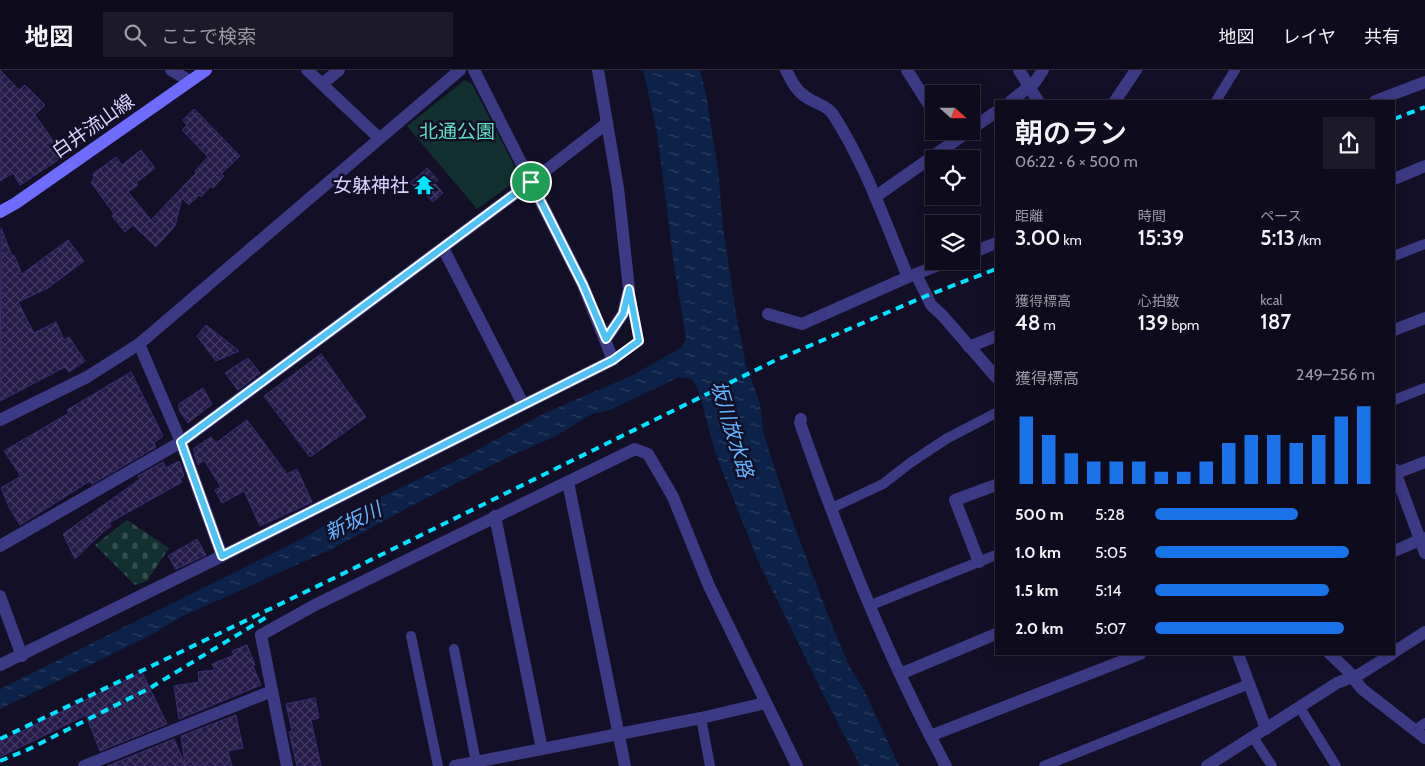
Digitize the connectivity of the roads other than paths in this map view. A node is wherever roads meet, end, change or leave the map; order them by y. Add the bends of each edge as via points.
1 (171, 70) edge
2 (206, 70) edge
3 (307, 70) edge
4 (339, 70) edge
5 (460, 70) edge
6 (474, 70) edge
7 (598, 70) edge
8 (786, 70) edge
9 (907, 70) edge
10 (1019, 70) edge
11 (1043, 70) edge
12 (1136, 70) edge
13 (1235, 70) edge
14 (190, 81) junction
15 (1425, 82) edge
16 (322, 84) junction
17 (1028, 87) junction
18 (925, 99) edge
19 (1012, 100) edge
20 (1037, 100) edge
21 (1116, 100) edge
22 (1217, 100) edge
23 (1378, 100) edge
24 (995, 113) edge
25 (607, 123) junction
26 (980, 123) edge
27 (379, 138) junction
28 (950, 140) edge
29 (956, 140) edge
30 (952, 143) junction
31 (1425, 166) edge
32 (1395, 178) edge
33 (531, 182) junction
34 (874, 197) junction
35 (0, 212) edge
36 (995, 243) edge
37 (1425, 244) edge
38 (443, 248) junction
39 (980, 249) edge
40 (1395, 256) edge
41 (925, 270) edge
42 (912, 275) junction
43 (629, 289) junction
44 (768, 314) dead end
45 (1425, 318) edge
46 (1395, 330) edge
47 (995, 336) edge
48 (606, 339) junction
49 (138, 344) junction
50 (969, 347) junction
51 (613, 360) junction
52 (995, 376) edge
53 (1425, 388) edge
54 (1395, 400) edge
55 (523, 404) junction
56 (995, 414) edge
57 (801, 418) dead end
58 (0, 420) edge
59 (181, 442) junction
60 (1425, 462) edge
61 (1395, 472) edge
62 (1395, 474) edge
63 (568, 482) junction
64 (995, 485) edge
65 (832, 508) junction
66 (495, 516) junction
67 (1422, 539) edge
68 (0, 547) edge
69 (1395, 551) edge
70 (1425, 553) edge
71 (995, 555) edge
72 (222, 556) junction
73 (979, 562) junction
74 (0, 596) edge
75 (870, 605) junction
76 (1425, 632) edge
77 (995, 634) edge
78 (412, 636) dead end
79 (454, 649) dead end
80 (1395, 652) edge
81 (1137, 655) edge
82 (1238, 655) edge
83 (1331, 655) edge
84 (1390, 655) edge
85 (22, 656) junction
86 (0, 665) edge
87 (900, 674) junction
88 (1353, 678) junction
89 (1249, 684) junction
90 (272, 691) junction
91 (765, 702) junction
92 (1300, 708) junction
93 (700, 718) junction
94 (1266, 728) junction
95 (1422, 730) edge
96 (618, 734) junction
97 (930, 736) junction
98 (1253, 737) junction
99 (542, 749) junction
100 (509, 761) edge
101 (476, 762) junction
102 (84, 766) edge
103 (287, 766) edge
104 (438, 766) edge
105 (455, 766) edge
106 (625, 766) edge
107 (710, 766) edge
108 (797, 766) edge
109 (946, 766) edge
110 (1044, 766) edge
111 (1207, 766) edge
112 (1272, 766) edge
113 (1336, 766) edge

1 - 14 street
2 - 14 main road, 白井流山線
3 - 16 street
4 - 16 street
5 - 27 street
6 - 33 street
7 - 25 street
8 - 34 street via 804,96 829,110 847,136
9 - 18 street
10 - 17 street
11 - 17 street
12 - 21 street
13 - 22 lane
14 - 35 main road, 白井流山線
15 - 23 street
16 - 27 street
17 - 19 street
17 - 20 street
24 - 26 street
25 - 33 street
25 - 43 street
27 - 49 street
28 - 30 street
29 - 30 street
30 - 34 street
31 - 32 street
33 - 38 street
33 - 48 street via 583,285
34 - 42 street
36 - 39 street
37 - 40 lane
38 - 55 street
38 - 59 street
41 - 42 street
42 - 44 street via 802,324
42 - 50 street via 931,305
43 - 48 street via 623,314
43 - 51 lane via 639,341
45 - 46 street
47 - 50 street
48 - 51 street
49 - 58 street via 88,378
49 - 59 street
50 - 52 street
51 - 55 street
53 - 54 lane
55 - 72 street
56 - 65 lane via 946,440 883,484
57 - 65 street via 800,423
59 - 68 street
59 - 72 street
60 - 61 street
62 - 67 street
63 - 66 street
63 - 91 street via 635,449 648,454 673,497 709,586
63 - 96 street
64 - 73 street via 955,500
65 - 75 street
66 - 90 street via 261,635
66 - 99 street
67 - 69 street
67 - 70 street
71 - 73 lane
72 - 85 street
73 - 75 lane
74 - 85 street
75 - 87 street
76 - 80 street
77 - 87 street
78 - 104 lane
79 - 101 lane
81 - 97 street
82 - 89 street
83 - 88 street
84 - 88 street
85 - 86 street
87 - 97 street
88 - 92 street via 1337,683
88 - 95 street via 1362,689
89 - 94 street
89 - 110 lane
90 - 102 street
90 - 103 street
91 - 93 street
91 - 108 street
92 - 94 street
92 - 113 lane
93 - 96 street
93 - 107 lane
94 - 98 street
96 - 99 street
96 - 106 street
97 - 109 street
98 - 111 street
98 - 112 lane
99 - 100 street
100 - 101 street
101 - 105 street

